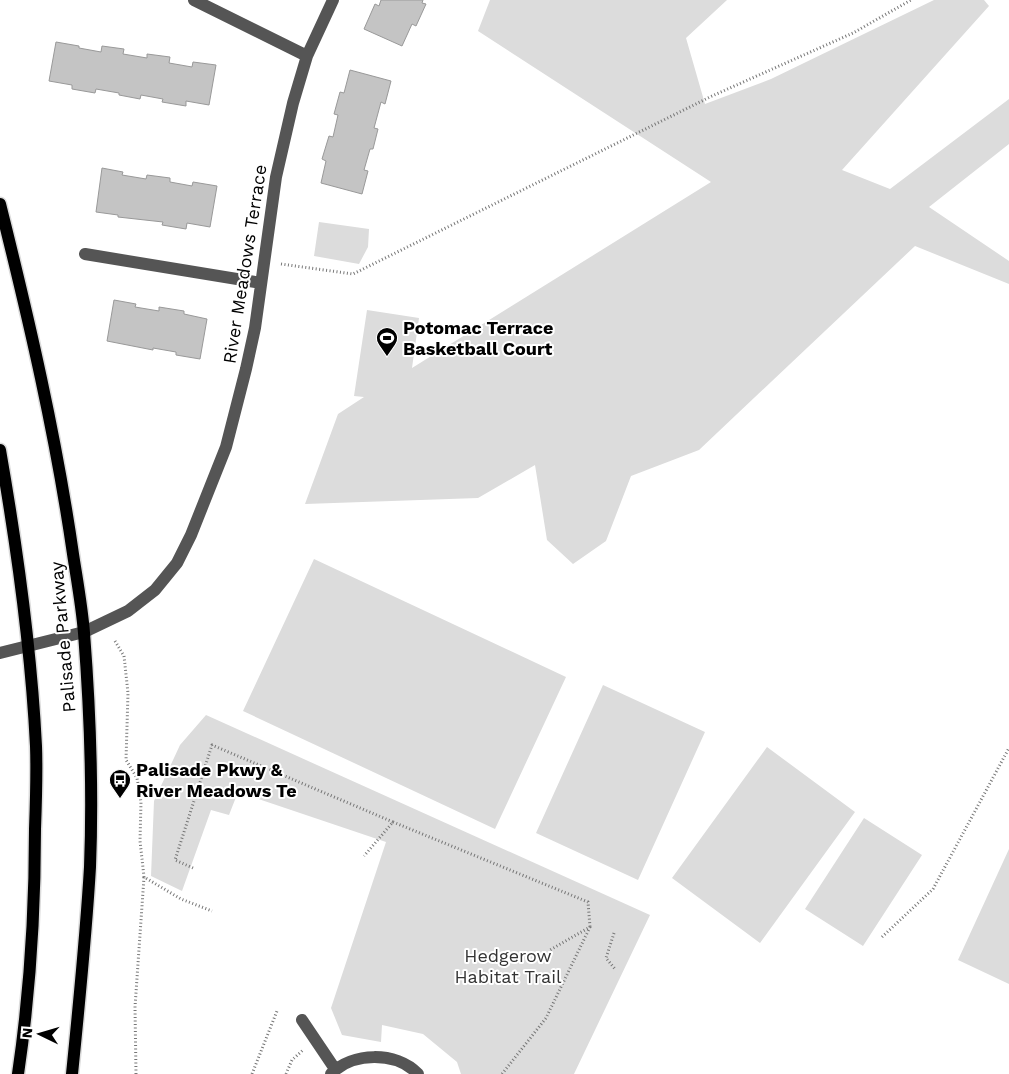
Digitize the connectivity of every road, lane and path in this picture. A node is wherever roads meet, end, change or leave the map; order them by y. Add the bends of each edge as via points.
1 (194, 0) edge
2 (333, 0) edge
3 (911, 0) edge
4 (307, 56) junction
5 (0, 204) edge
6 (85, 254) dead end
7 (264, 261) junction
8 (261, 283) junction
9 (0, 450) edge
10 (84, 632) junction
11 (115, 641) dead end
12 (28, 646) junction
13 (0, 653) edge
14 (1009, 748) edge
15 (393, 822) junction
16 (364, 856) dead end
17 (193, 868) dead end
18 (144, 878) junction
19 (212, 911) dead end
20 (590, 927) junction
21 (614, 933) dead end
22 (882, 937) dead end
23 (550, 950) dead end
24 (615, 969) dead end
25 (277, 1011) dead end
26 (302, 1020) dead end
27 (314, 1039) junction
28 (333, 1072) edge
29 (18, 1074) edge
30 (72, 1074) edge
31 (136, 1074) edge
32 (252, 1074) edge
33 (286, 1074) edge
34 (418, 1074) edge
35 (502, 1074) edge

1 - 4 street
2 - 4 street, River Meadows Terrace
3 - 7 path via 853,33 712,96 353,274
4 - 7 street, River Meadows Terrace via 276,177
5 - 10 main road, Palisade Parkway via 56,446
6 - 8 street
7 - 8 street, River Meadows Terrace
8 - 10 street, River Meadows Terrace via 255,328 226,447 177,563 156,590 128,612
9 - 12 main road, Palisade Parkway
10 - 12 street, River Meadows Terrace
10 - 30 main road, Palisade Parkway via 90,762 90,865
11 - 18 path via 124,656 128,693 126,760 137,778 141,802 140,841
12 - 13 street, River Meadows Terrace
12 - 29 main road, Palisade Parkway via 36,747 35,847 32,952
14 - 22 path via 933,889
15 - 16 path
15 - 17 path via 212,745 176,860
15 - 20 path via 588,902
18 - 19 path via 181,899
18 - 31 path via 135,1006
20 - 23 path
20 - 35 path via 546,1018
21 - 24 path via 606,958
25 - 32 path
26 - 27 street
27 - 28 street
27 - 33 path via 292,1060
28 - 34 street via 354,1060 375,1056 396,1060

